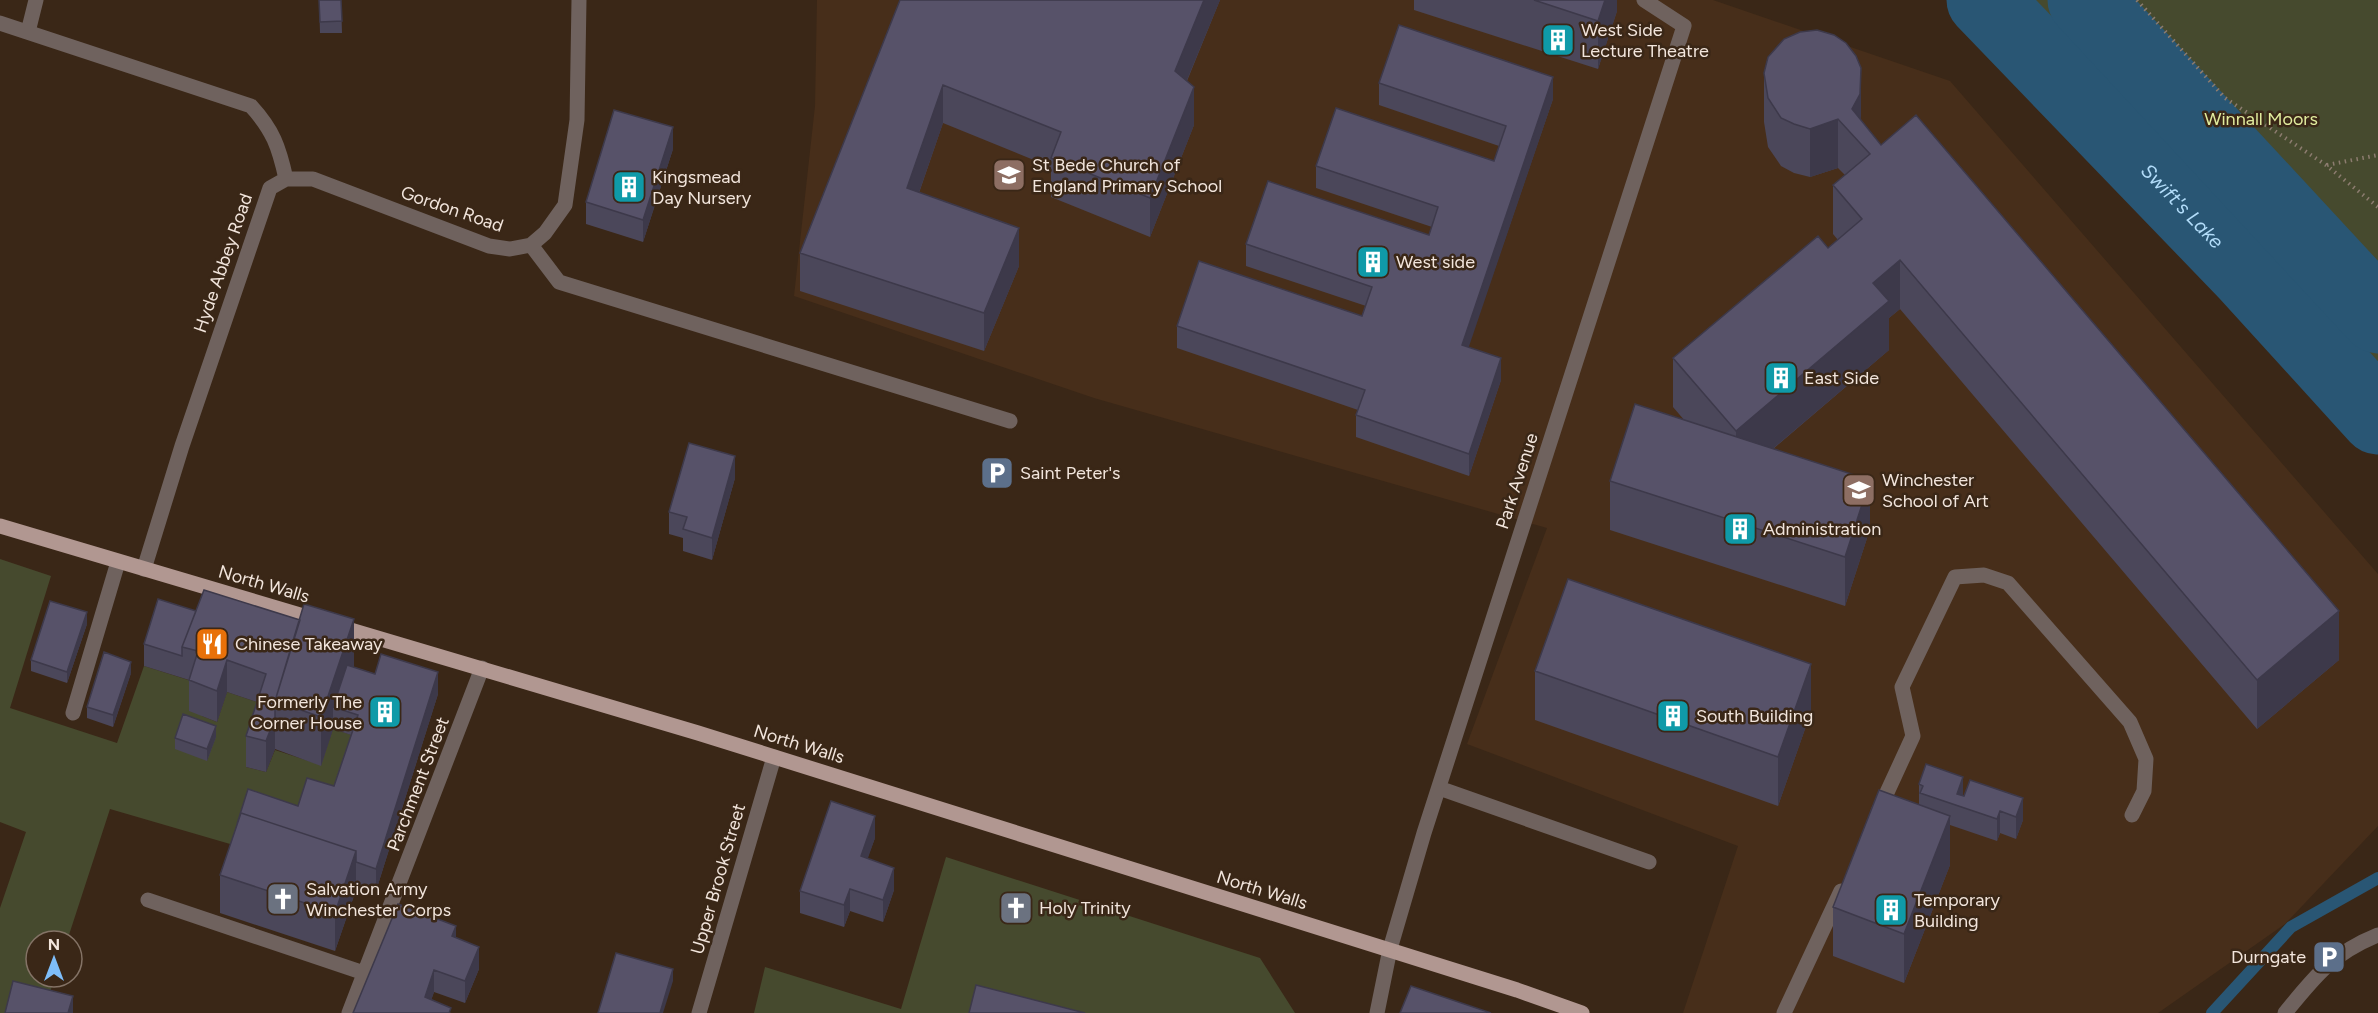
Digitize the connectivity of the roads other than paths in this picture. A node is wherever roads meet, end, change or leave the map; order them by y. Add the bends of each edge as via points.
1 (36, 0) edge
2 (579, 0) edge
3 (1644, 0) edge
4 (0, 23) edge
5 (28, 32) junction
6 (286, 179) junction
7 (531, 245) junction
8 (1010, 421) dead end
9 (0, 526) edge
10 (118, 562) junction
11 (144, 569) junction
12 (482, 668) junction
13 (73, 713) dead end
14 (774, 757) junction
15 (1439, 788) junction
16 (2132, 815) dead end
17 (1874, 822) edge
18 (1649, 862) dead end
19 (1849, 875) edge
20 (148, 900) dead end
21 (2378, 935) edge
22 (1390, 949) junction
23 (367, 974) junction
24 (349, 1013) edge
25 (699, 1013) edge
26 (1377, 1013) edge
27 (1582, 1013) edge
28 (1784, 1013) edge
29 (2285, 1013) edge

1 - 5 street
2 - 7 street via 577,120 565,205
3 - 15 street, Park Avenue via 1684,27
4 - 5 street
5 - 6 street via 251,106 275,138
6 - 7 street, Gordon Road via 314,179 489,246 510,249
6 - 11 street, Hyde Abbey Road via 270,188 264,200
7 - 8 street via 559,282
9 - 10 main road, North Walls
10 - 11 main road, North Walls
10 - 13 street
11 - 12 main road, North Walls
12 - 14 main road, North Walls
12 - 23 street, Parchment Street
14 - 22 main road, North Walls
14 - 25 street, Upper Brook Street
15 - 18 street
15 - 22 street, Park Avenue
16 - 17 street via 2144,791 2146,759 2130,722 2008,583 1984,575 1955,577 1902,687 1913,736
19 - 28 street
20 - 23 street
21 - 29 street via 2351,946 2328,963
22 - 26 street, Park Avenue
22 - 27 main road, North Walls
23 - 24 street, Parchment Street

